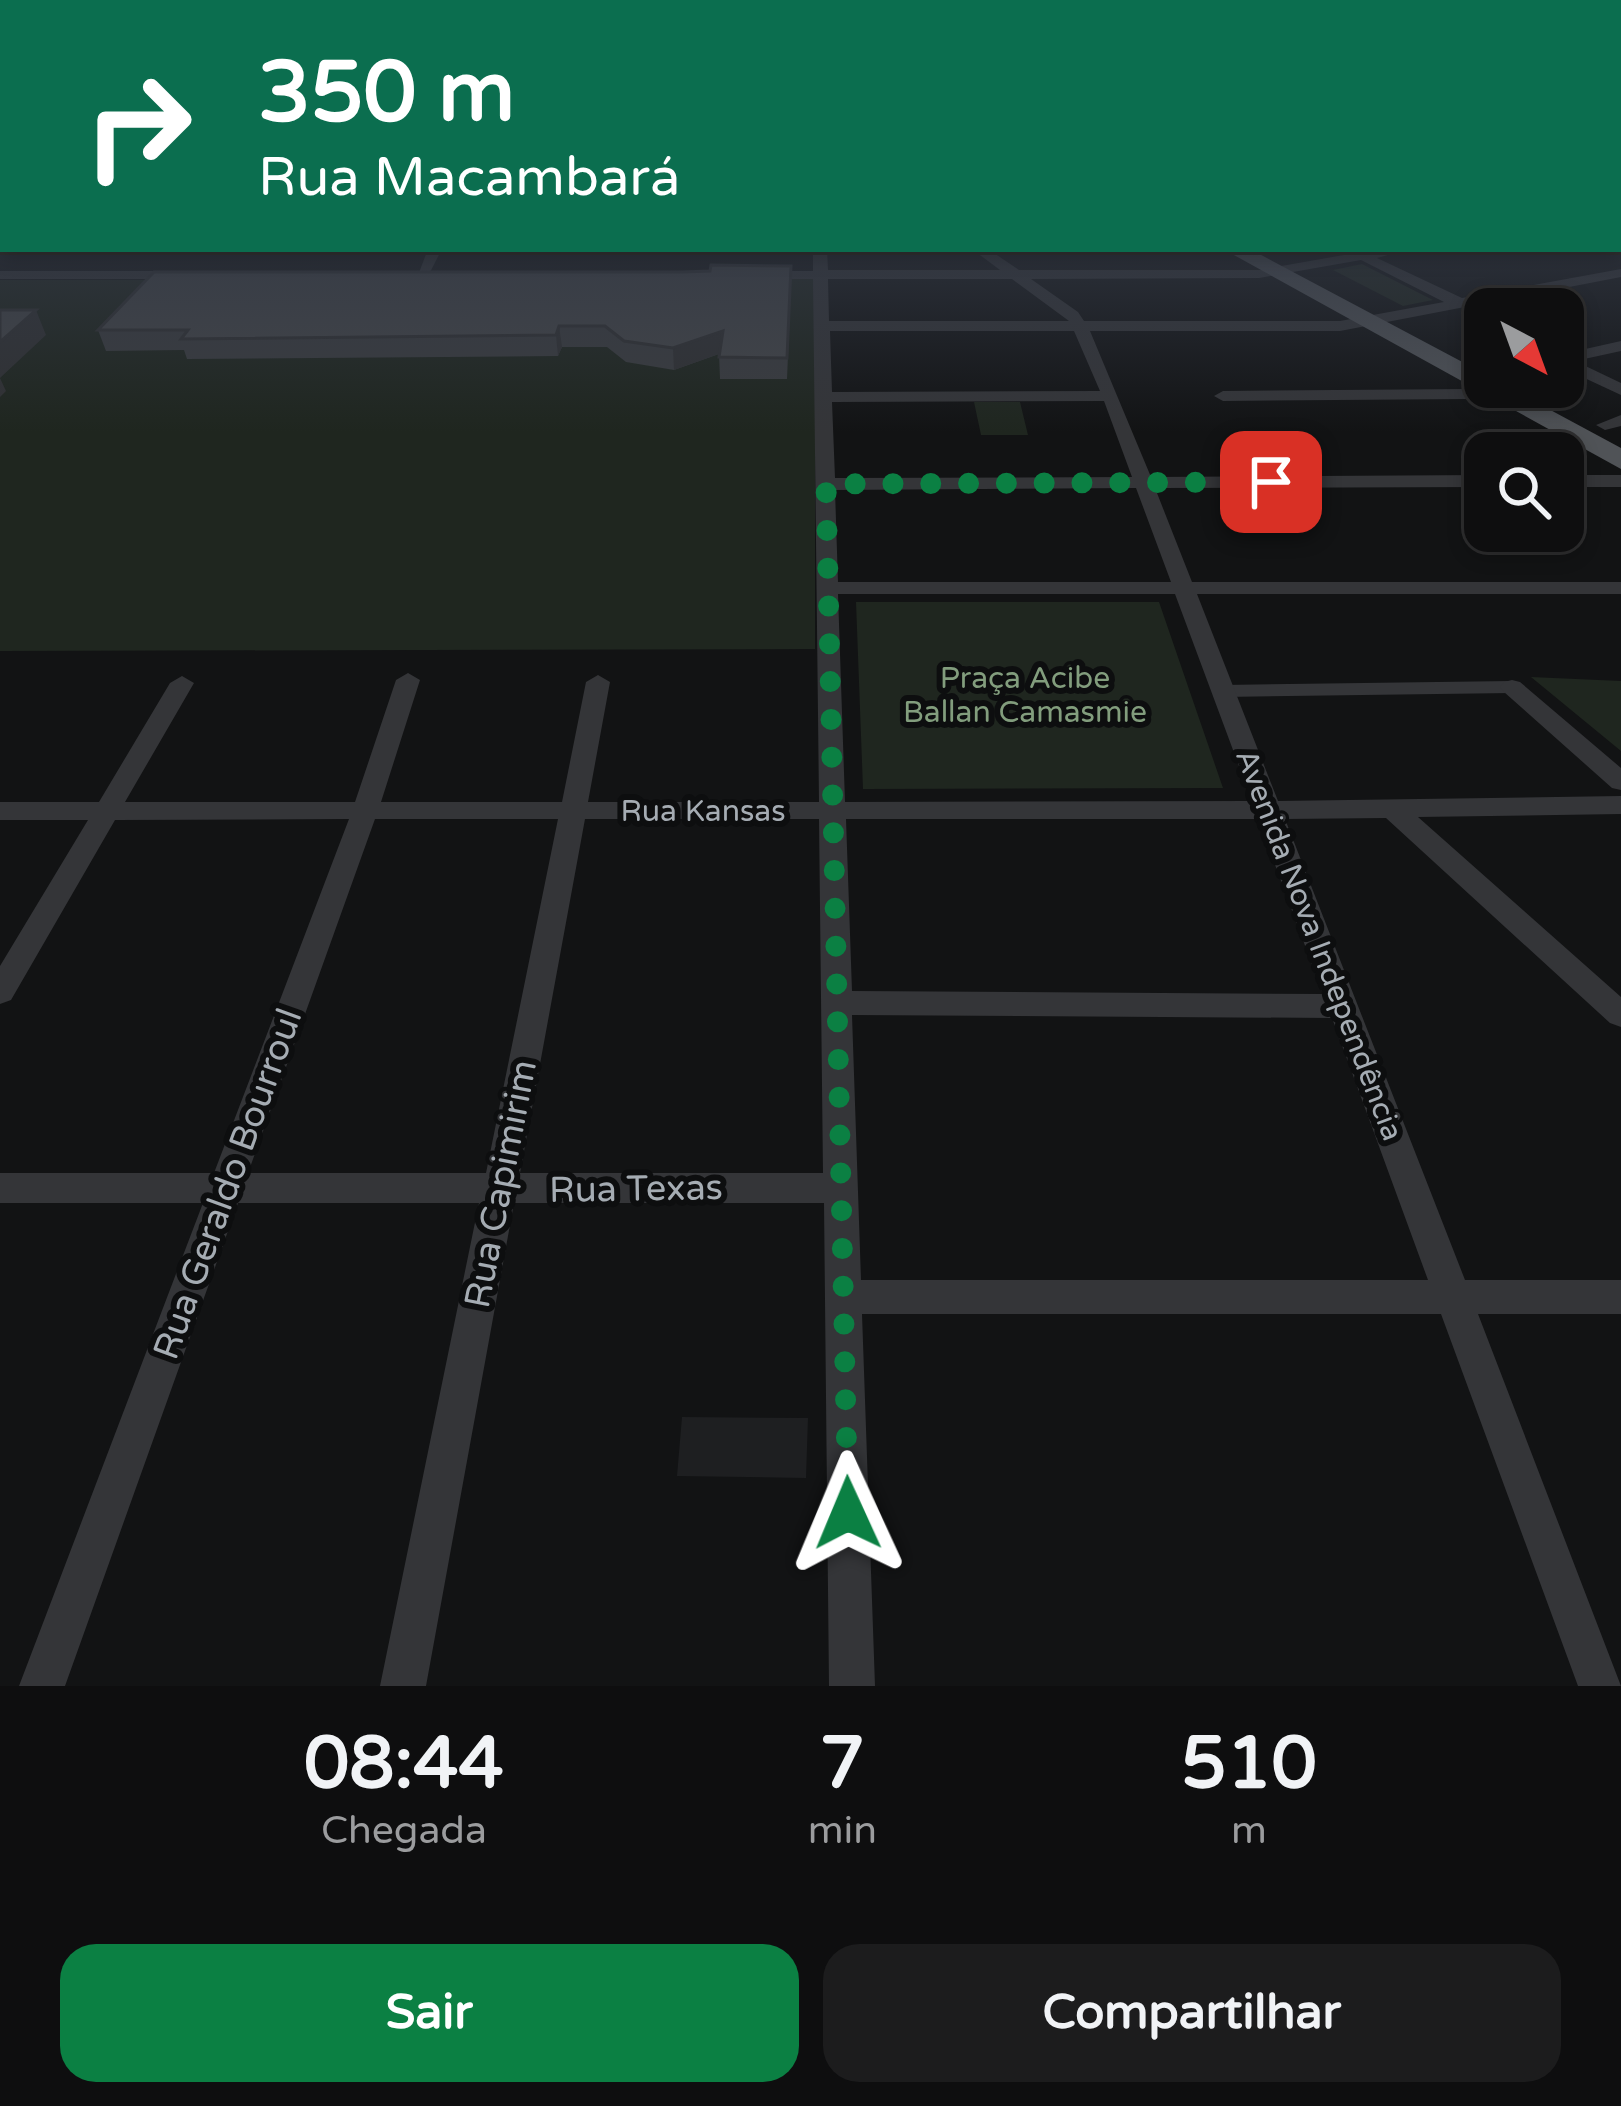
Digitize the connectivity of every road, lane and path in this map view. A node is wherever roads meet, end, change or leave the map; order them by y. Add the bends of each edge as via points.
1 (0, 275) edge
2 (211, 275) edge
3 (398, 275) edge
4 (422, 275) joint
5 (445, 275) edge
6 (727, 275) edge
7 (821, 275) junction
8 (883, 275) edge
9 (1016, 275) edge
10 (1297, 275) edge
11 (1325, 275) edge
12 (1401, 275) edge
13 (1612, 275) edge
14 (1461, 304) junction
15 (1401, 317) junction
16 (1367, 322) junction
17 (822, 326) junction
18 (1083, 326) junction
19 (1621, 346) edge
20 (1464, 349) edge
21 (1584, 356) edge
22 (1584, 372) edge
23 (1462, 373) joint
24 (1621, 390) edge
25 (1464, 392) edge
26 (1404, 395) junction
27 (1111, 396) junction
28 (1223, 396) dead end
29 (824, 398) junction
30 (1535, 408) edge
31 (1560, 408) edge
32 (1616, 426) edge
33 (1621, 460) edge
34 (1464, 481) edge
35 (1584, 481) edge
36 (1621, 481) edge
37 (1143, 483) junction
38 (826, 484) junction
39 (1621, 588) edge
40 (827, 589) junction
41 (1185, 589) junction
42 (408, 680) dead end
43 (182, 682) dead end
44 (598, 682) dead end
45 (1512, 687) joint
46 (1223, 691) junction
47 (1621, 782) edge
48 (1621, 805) edge
49 (1392, 808) junction
50 (1268, 810) junction
51 (0, 811) edge
52 (105, 811) junction
53 (365, 811) junction
54 (573, 811) junction
55 (831, 811) junction
56 (0, 992) edge
57 (835, 1004) junction
58 (1343, 1006) junction
59 (1621, 1015) edge
60 (227, 1186) junction
61 (840, 1187) junction
62 (0, 1188) edge
63 (500, 1191) junction
64 (843, 1297) junction
65 (1621, 1297) edge
66 (1454, 1298) junction
67 (42, 1686) edge
68 (404, 1686) edge
69 (852, 1686) edge
70 (1601, 1686) edge

1 - 2 street
3 - 4 street
4 - 5 street
6 - 7 street
7 - 8 street
7 - 17 street
9 - 18 street, Avenida Nova Independência
10 - 16 main road
11 - 15 main road
12 - 14 street
13 - 14 street
14 - 15 street
15 - 16 street
15 - 20 main road
16 - 18 street
16 - 23 main road
17 - 18 street
17 - 29 street
18 - 27 street, Avenida Nova Independência
19 - 21 street
22 - 24 street
23 - 26 street
25 - 26 street
26 - 28 street
27 - 29 street
27 - 37 street, Avenida Nova Independência
29 - 38 street
30 - 33 main road
31 - 32 main road
34 - 37 street
35 - 36 street
37 - 38 street
37 - 41 street, Avenida Nova Independência
38 - 40 street
39 - 41 street
40 - 41 street
40 - 55 street
41 - 46 street, Avenida Nova Independência
42 - 53 street, Rua Geraldo Bourroul
43 - 52 street
44 - 54 street, Rua Capimirim
45 - 46 lane
45 - 47 street
46 - 50 street, Avenida Nova Independência
48 - 49 street, Rua Kansas
49 - 50 street, Rua Kansas
49 - 59 street
50 - 55 street, Rua Kansas
50 - 58 street, Avenida Nova Independência
51 - 52 street, Rua Kansas
52 - 53 street, Rua Kansas
52 - 56 street
53 - 54 street, Rua Kansas
53 - 60 street, Rua Geraldo Bourroul
54 - 55 street, Rua Kansas
54 - 63 street, Rua Capimirim
55 - 57 street
57 - 58 street
57 - 61 street
58 - 66 street, Avenida Nova Independência
60 - 62 street, Rua Texas
60 - 63 street, Rua Texas
60 - 67 street, Rua Geraldo Bourroul
61 - 63 street, Rua Texas
61 - 64 street
63 - 68 street, Rua Capimirim
64 - 66 street
64 - 69 street
65 - 66 street
66 - 70 street, Avenida Nova Independência

